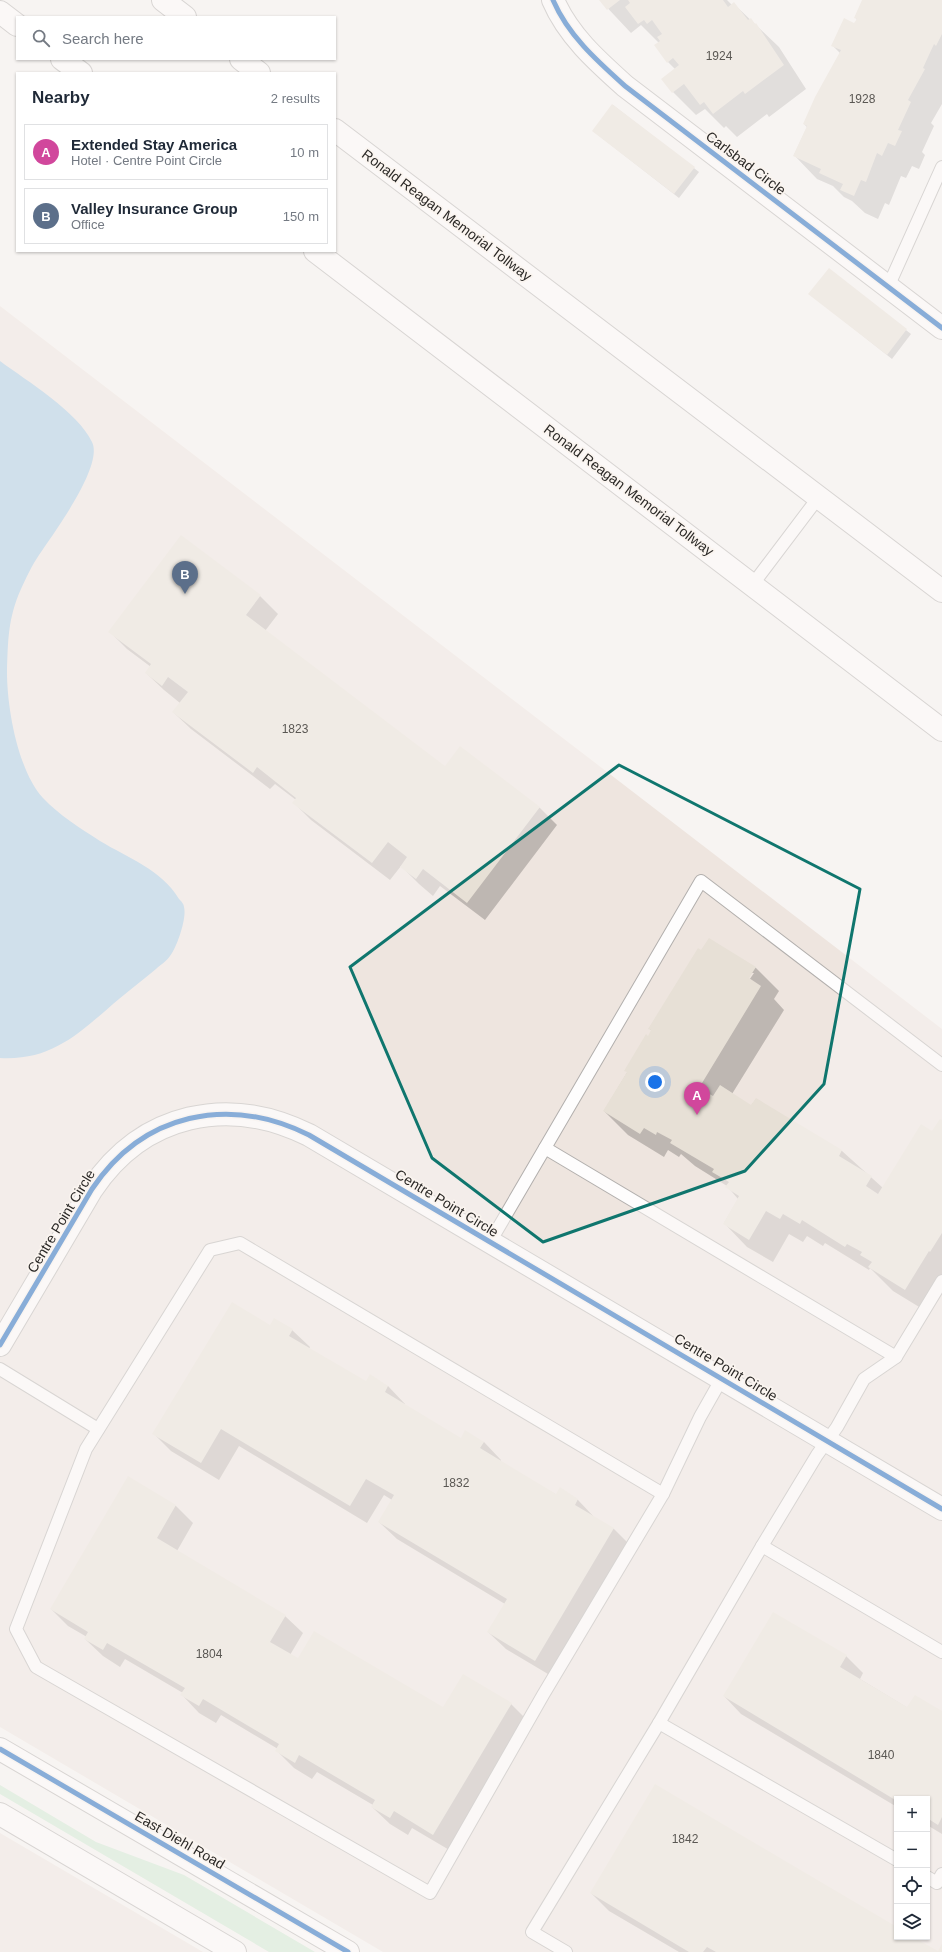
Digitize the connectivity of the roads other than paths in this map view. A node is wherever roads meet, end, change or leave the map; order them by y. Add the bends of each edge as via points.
1 (163, 0) edge
2 (553, 0) edge
3 (0, 12) edge
4 (184, 16) edge
5 (16, 24) edge
6 (63, 60) edge
7 (242, 60) edge
8 (80, 72) edge
9 (258, 72) edge
10 (336, 131) edge
11 (942, 167) edge
12 (316, 252) edge
13 (888, 287) junction
14 (942, 328) edge
15 (818, 498) junction
16 (753, 584) junction
17 (942, 591) edge
18 (942, 730) edge
19 (942, 1065) edge
20 (545, 1148) junction
21 (490, 1242) junction
22 (942, 1281) edge
23 (0, 1345) edge
24 (896, 1357) junction
25 (0, 1369) edge
26 (722, 1378) junction
27 (98, 1429) junction
28 (827, 1441) junction
29 (663, 1494) junction
30 (942, 1509) edge
31 (762, 1546) junction
32 (942, 1652) edge
33 (659, 1723) junction
34 (0, 1749) edge
35 (0, 1814) edge
36 (894, 1858) edge
37 (942, 1874) edge
38 (930, 1879) edge
39 (235, 1952) edge
40 (348, 1952) edge
41 (566, 1952) edge

1 - 4 main road
2 - 13 main road, Carlsbad Circle via 561,18 589,54 625,86
3 - 5 main road
6 - 8 main road
7 - 9 main road
10 - 15 main road, Ronald Reagan Memorial Tollway
11 - 13 lane
12 - 16 main road, Ronald Reagan Memorial Tollway
13 - 14 main road, Carlsbad Circle
15 - 16 lane
15 - 17 main road, Ronald Reagan Memorial Tollway
16 - 18 main road, Ronald Reagan Memorial Tollway
19 - 20 lane via 701,880
20 - 21 lane
20 - 24 lane
21 - 23 main road, Centre Point Circle via 295,1128 251,1115 221,1113 192,1117 139,1140 102,1174
21 - 26 main road, Centre Point Circle
22 - 24 lane
24 - 28 lane via 864,1379
25 - 27 lane
26 - 28 main road, Centre Point Circle
26 - 29 lane
27 - 29 lane via 210,1250 240,1243
27 - 29 lane via 86,1449 16,1629 36,1667 430,1893 547,1688
28 - 30 main road, Centre Point Circle
28 - 31 lane
31 - 32 lane
31 - 33 lane
33 - 36 lane
33 - 41 lane via 532,1932
34 - 40 main road, East Diehl Road
35 - 39 main road
37 - 38 lane via 937,1883

